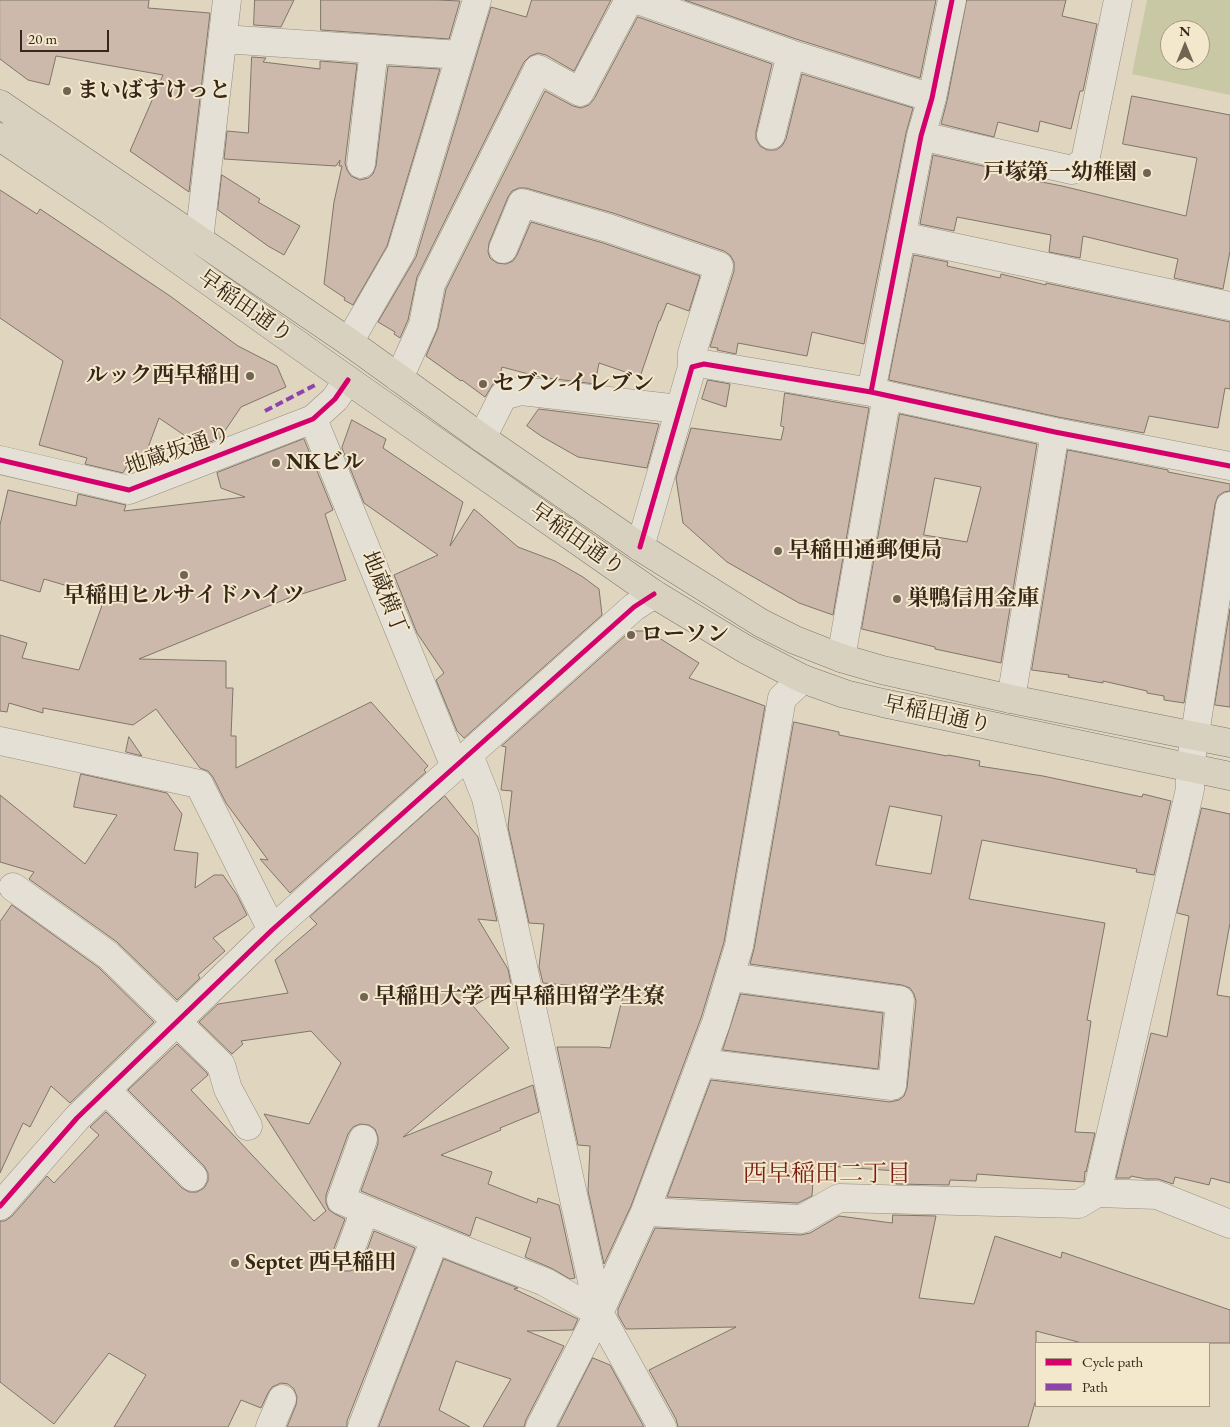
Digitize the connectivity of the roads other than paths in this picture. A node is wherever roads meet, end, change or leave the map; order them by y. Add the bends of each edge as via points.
1 (227, 0) edge
2 (477, 0) edge
3 (629, 0) edge
4 (638, 0) edge
5 (952, 0) edge
6 (1118, 0) edge
7 (224, 39) junction
8 (374, 50) junction
9 (791, 54) junction
10 (460, 55) junction
11 (932, 98) junction
12 (0, 104) edge
13 (771, 136) dead end
14 (921, 136) junction
15 (0, 137) edge
16 (361, 164) dead end
17 (901, 236) junction
18 (199, 240) junction
19 (503, 249) dead end
20 (1230, 306) edge
21 (349, 342) junction
22 (692, 367) junction
23 (399, 378) junction
24 (348, 380) junction
25 (879, 393) junction
26 (680, 409) junction
27 (313, 419) junction
28 (1055, 432) junction
29 (482, 438) junction
30 (0, 460) edge
31 (1230, 466) edge
32 (1230, 506) edge
33 (640, 547) junction
34 (654, 594) junction
35 (841, 658) junction
36 (803, 679) junction
37 (1011, 698) junction
38 (1194, 736) junction
39 (0, 740) edge
40 (1230, 744) edge
41 (462, 761) junction
42 (1190, 767) junction
43 (1230, 776) edge
44 (12, 887) dead end
45 (272, 930) junction
46 (730, 977) junction
47 (178, 1022) junction
48 (701, 1063) junction
49 (106, 1090) junction
50 (248, 1126) dead end
51 (363, 1139) dead end
52 (193, 1177) dead end
53 (1097, 1193) junction
54 (0, 1206) edge
55 (366, 1210) junction
56 (645, 1212) junction
57 (1230, 1224) edge
58 (435, 1239) junction
59 (348, 1256) dead end
60 (599, 1313) junction
61 (282, 1399) dead end
62 (270, 1427) edge
63 (362, 1427) edge
64 (540, 1427) edge
65 (662, 1427) edge

1 - 7 street
2 - 10 street
3 - 23 street via 580,92 538,69 431,284 423,325
4 - 9 street
5 - 11 street
6 - 14 street via 1085,161 1072,170
7 - 8 street
7 - 18 street
8 - 10 street
8 - 16 street
9 - 11 street
9 - 13 street
10 - 21 street via 401,252
11 - 14 street
12 - 18 main road, 早稲田通り
14 - 17 street
15 - 24 main road, 早稲田通り
17 - 20 street
17 - 25 street
18 - 21 main road, 早稲田通り
19 - 22 street via 522,203 719,266 692,353
21 - 23 main road, 早稲田通り
22 - 25 street via 704,364
22 - 26 street
23 - 29 main road, 早稲田通り
24 - 27 street, 地蔵坂通り via 335,399
24 - 34 main road, 早稲田通り
25 - 28 street
25 - 35 street
26 - 29 street via 522,391 503,396
26 - 33 street
27 - 30 street, 地蔵坂通り via 129,490
27 - 41 street, 地蔵横丁
28 - 31 street
28 - 37 street
29 - 33 main road, 早稲田通り
32 - 38 street
33 - 35 main road, 早稲田通り via 761,623
34 - 36 main road, 早稲田通り via 745,649
34 - 41 street via 634,606
35 - 37 main road, 早稲田通り
36 - 42 main road, 早稲田通り via 883,703
36 - 46 street via 782,698 739,946
37 - 38 main road, 早稲田通り
38 - 40 main road, 早稲田通り
38 - 42 street
39 - 45 street via 199,784
41 - 45 street
41 - 60 street, 地蔵横丁 via 486,798
42 - 43 main road, 早稲田通り
42 - 53 street via 1190,789
44 - 47 street via 108,955
45 - 47 street
46 - 48 street
46 - 48 street via 900,1000 892,1086
47 - 49 street
47 - 50 street via 221,1065 228,1089
48 - 56 street
49 - 52 street
49 - 54 street via 77,1118
51 - 55 street via 341,1200
53 - 56 street via 1078,1204 839,1198 802,1219
53 - 57 street via 1157,1195
55 - 58 street
55 - 59 street
56 - 60 street
58 - 60 street via 545,1282
58 - 63 street
60 - 64 street
60 - 65 street
61 - 62 street

